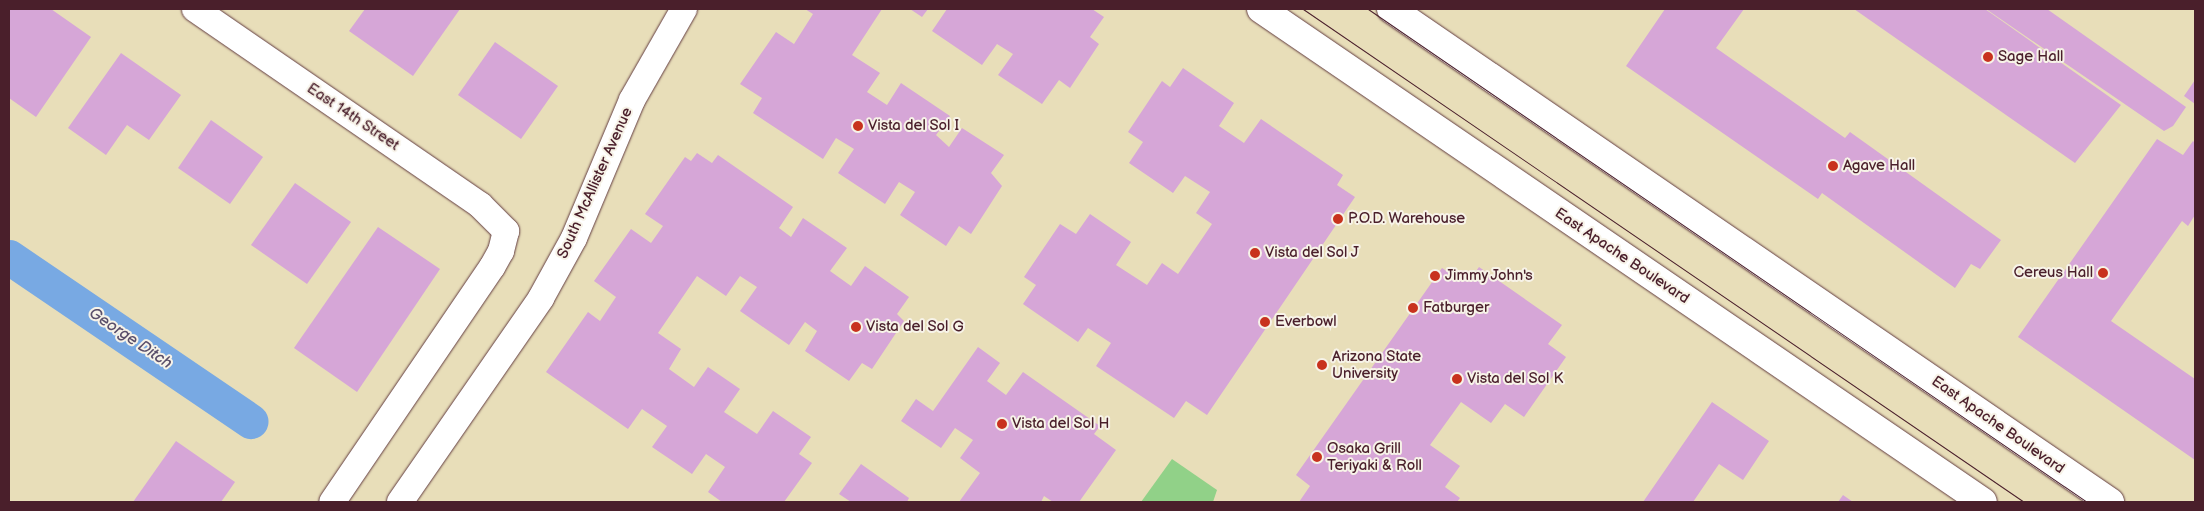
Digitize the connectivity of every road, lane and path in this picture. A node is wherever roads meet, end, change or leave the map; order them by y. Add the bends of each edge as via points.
1 (194, 9) edge
2 (684, 9) edge
3 (1261, 9) edge
4 (1391, 9) edge
5 (332, 502) edge
6 (400, 502) edge
7 (1983, 502) edge
8 (2110, 502) edge

1 - 5 street, East 14th Street via 480,205 506,231 501,251 492,267
2 - 6 street, South McAllister Avenue via 632,100 574,238 541,298
3 - 7 main road, East Apache Boulevard
4 - 8 main road, East Apache Boulevard

